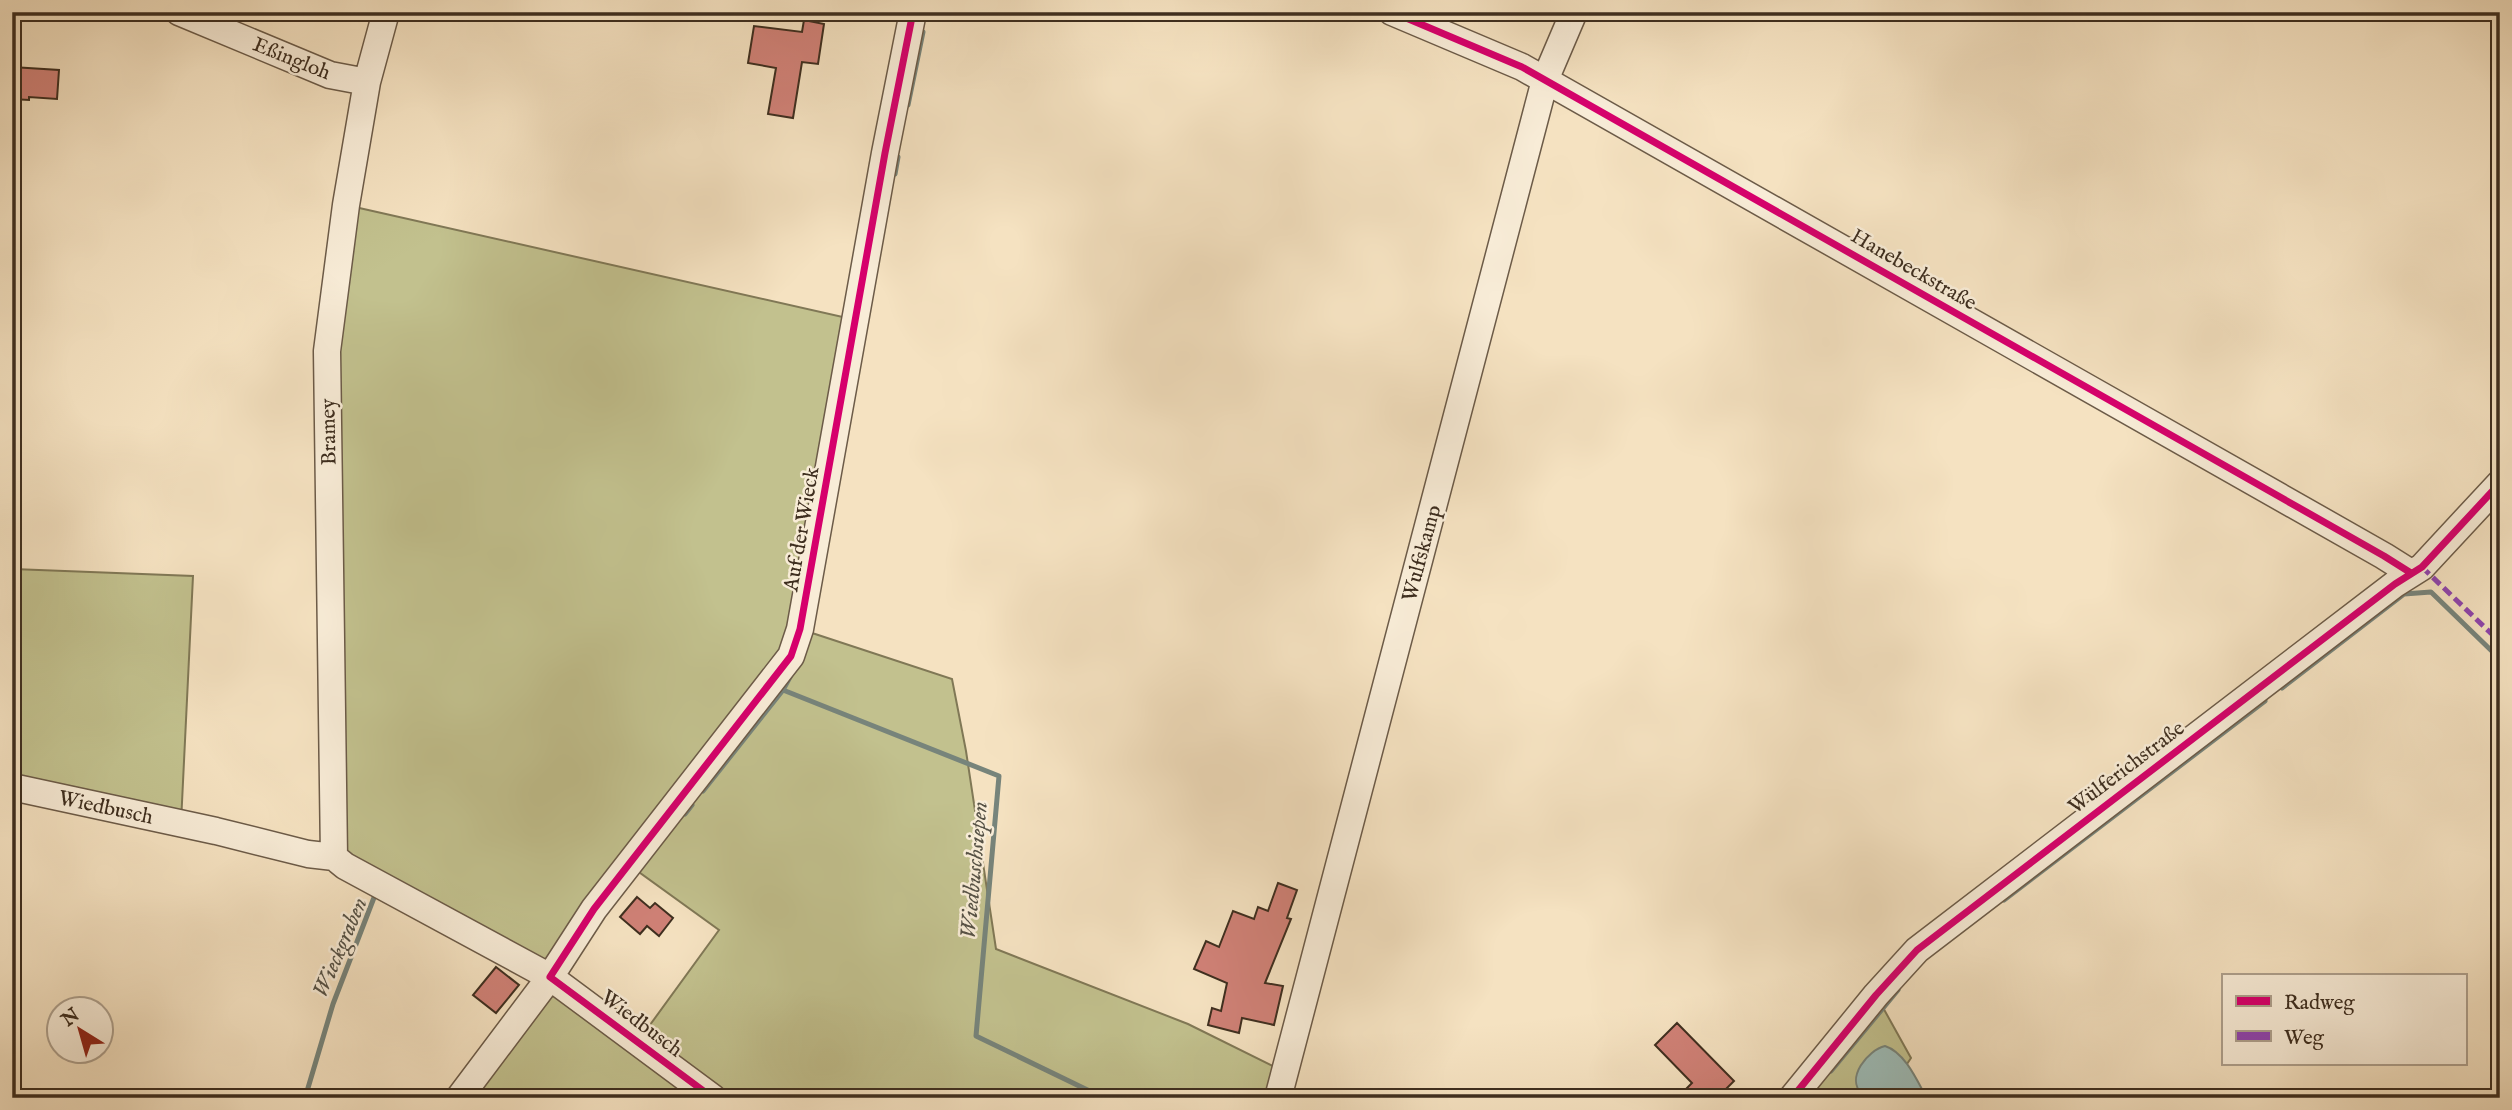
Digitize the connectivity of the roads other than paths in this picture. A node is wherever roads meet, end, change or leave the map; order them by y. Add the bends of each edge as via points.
1 (179, 12) edge
2 (386, 12) edge
3 (913, 12) edge
4 (1392, 12) edge
5 (1574, 12) edge
6 (1545, 80) junction
7 (367, 82) junction
8 (2500, 483) edge
9 (2411, 573) junction
10 (12, 787) edge
11 (334, 857) junction
12 (550, 976) junction
13 (459, 1098) edge
14 (713, 1098) edge
15 (1278, 1098) edge
16 (1792, 1098) edge

1 - 7 street, Eßingloh via 330,75
2 - 7 street, Bramey
3 - 12 street, Auf der Wieck via 800,629 791,656 594,909
4 - 6 street, Hanebeckstraße
5 - 6 street, Wulfskamp
6 - 9 street, Hanebeckstraße
6 - 15 street, Wulfskamp
7 - 11 street, Bramey via 327,351
8 - 9 street, Wülferichstraße via 2422,567
9 - 16 street, Wülferichstraße via 1924,944
10 - 11 street, Wiedbusch
11 - 12 street, Wiedbusch
12 - 13 street, Auf der Wieck
12 - 14 street, Wiedbusch

